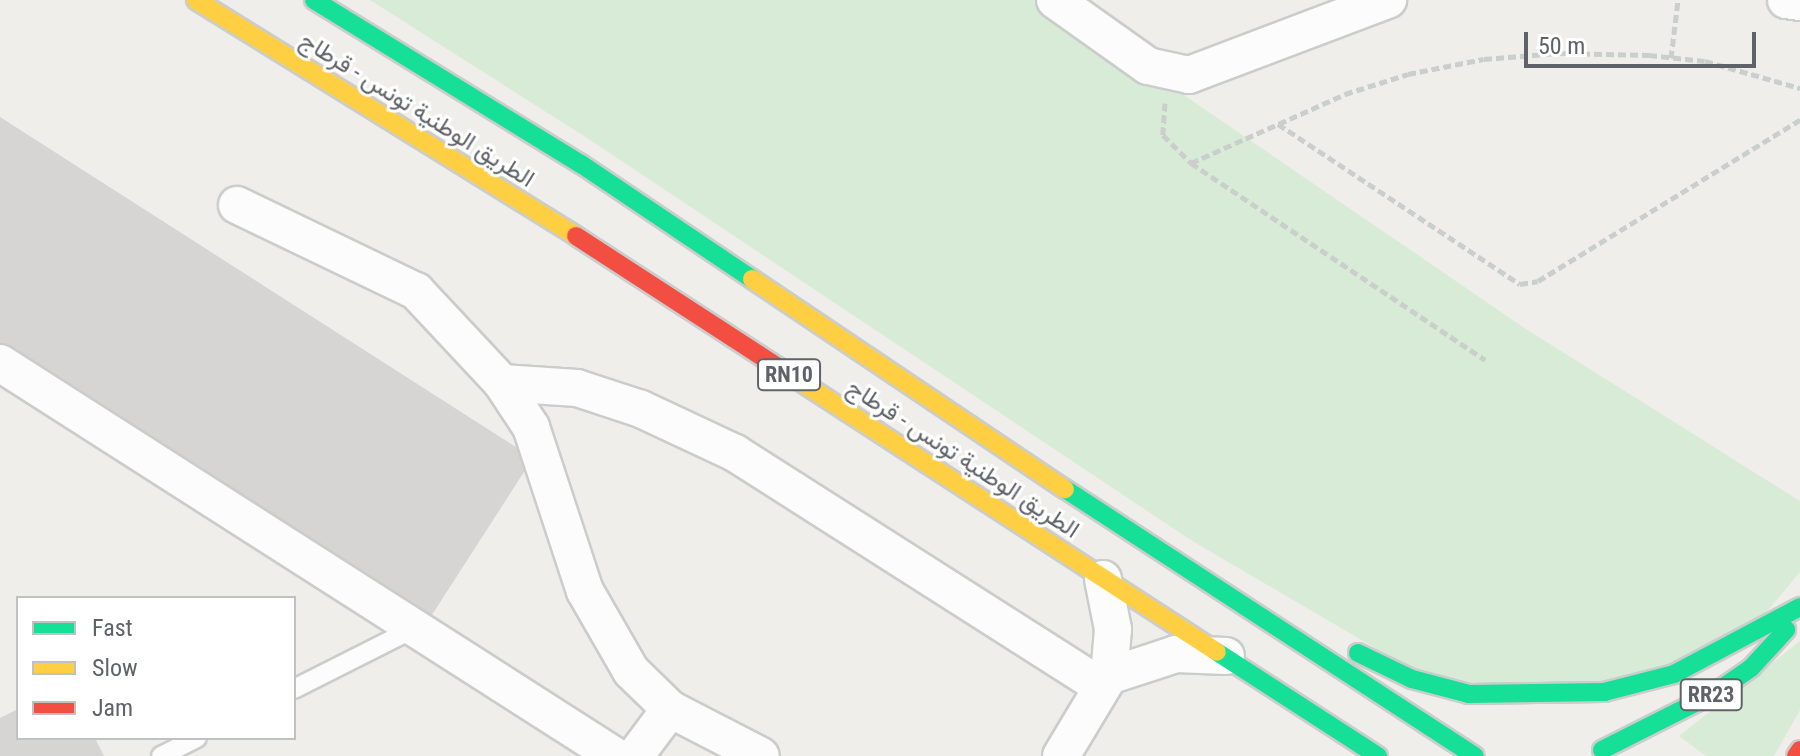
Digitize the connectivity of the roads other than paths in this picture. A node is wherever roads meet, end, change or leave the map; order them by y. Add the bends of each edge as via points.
1 (196, 0) edge
2 (314, 0) edge
3 (1055, 0) edge
4 (1388, 0) edge
5 (1786, 0) edge
6 (1800, 2) edge
7 (237, 205) dead end
8 (0, 363) edge
9 (502, 383) junction
10 (1185, 570) junction
11 (1103, 579) junction
12 (1800, 610) edge
13 (413, 629) junction
14 (1226, 656) junction
15 (1105, 681) junction
16 (296, 688) edge
17 (670, 709) junction
18 (193, 740) edge
19 (1800, 750) edge
20 (1650, 751) dead end
21 (1594, 753) edge
22 (161, 756) edge
23 (615, 756) edge
24 (635, 756) edge
25 (761, 756) edge
26 (1061, 756) edge
27 (1378, 756) edge
28 (1475, 756) edge
29 (1796, 756) edge

1 - 11 highway, الطريق الوطنية تونس - قرطاج / RN10 via 552,221
2 - 10 highway, الطريق الوطنية تونس - قرطاج / RN10 via 581,164
3 - 4 street via 1166,74 1203,72 1261,44
5 - 6 street
7 - 9 street via 416,291
8 - 13 street
9 - 15 street via 577,388 641,409 735,453
9 - 17 street via 531,427 585,591 631,671
10 - 12 highway via 1412,679 1469,694 1604,692 1660,678
10 - 28 highway, الطريق الوطنية تونس - قرطاج / RN10
11 - 14 highway, الطريق الوطنية تونس - قرطاج / RN10
11 - 15 street via 1113,629
12 - 21 highway, RR23 via 1751,668 1715,693
13 - 16 lane
13 - 23 street
14 - 15 street via 1168,655
14 - 27 highway, الطريق الوطنية تونس - قرطاج / RN10
15 - 26 street
17 - 24 street
17 - 25 street
18 - 22 lane
19 - 29 highway
20 - 21 highway

